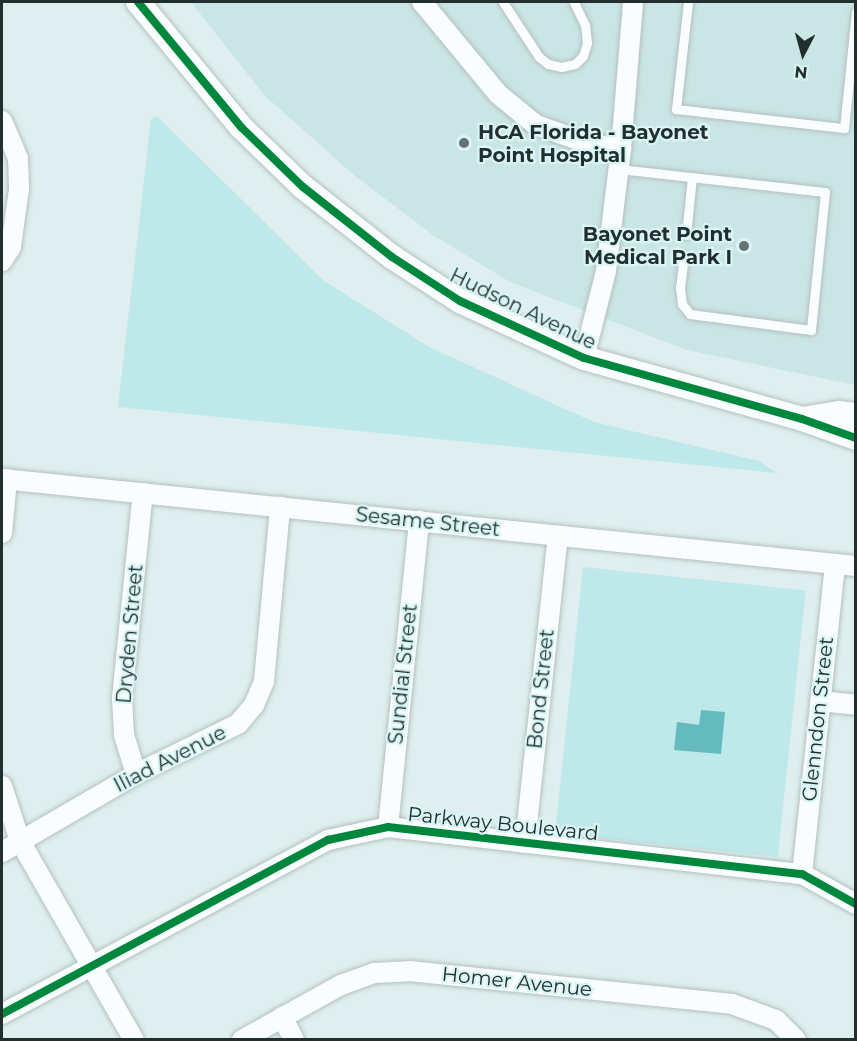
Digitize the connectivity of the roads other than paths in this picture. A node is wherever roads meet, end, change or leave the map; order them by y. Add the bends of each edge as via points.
1 (138, 2) edge
2 (423, 2) edge
3 (503, 2) edge
4 (574, 2) edge
5 (633, 2) edge
6 (688, 2) edge
7 (855, 12) edge
8 (2, 121) edge
9 (621, 149) junction
10 (619, 169) junction
11 (692, 177) junction
12 (686, 235) dead end
13 (684, 257) dead end
14 (2, 261) edge
15 (584, 358) junction
16 (855, 415) edge
17 (802, 419) junction
18 (855, 438) edge
19 (4, 479) edge
20 (143, 493) junction
21 (280, 507) junction
22 (419, 521) junction
23 (2, 533) edge
24 (558, 536) junction
25 (835, 564) junction
26 (855, 566) edge
27 (820, 701) junction
28 (855, 705) edge
29 (136, 774) junction
30 (2, 786) edge
31 (388, 828) junction
32 (20, 841) junction
33 (525, 843) junction
34 (2, 852) edge
35 (802, 874) junction
36 (855, 904) edge
37 (92, 965) junction
38 (2, 1014) edge
39 (282, 1017) junction
40 (134, 1040) edge
41 (242, 1040) edge
42 (294, 1040) edge
43 (796, 1040) edge

1 - 15 street, Hudson Avenue via 241,127 349,225 460,301
2 - 9 street via 498,94 536,125 587,143
3 - 4 lane via 538,57 561,67 575,64 587,43 585,25
5 - 9 street
6 - 7 lane via 676,109 844,128
8 - 14 street via 18,158 19,189 11,247
9 - 10 street
10 - 11 lane
10 - 15 street via 606,271
11 - 12 lane
11 - 13 lane via 825,192 811,330 690,314 682,303 680,288
15 - 17 street, Hudson Avenue
16 - 17 street, Hudson Avenue via 839,412
17 - 18 street, Hudson Avenue
19 - 20 street, Sesame Street
19 - 23 street
20 - 21 street, Sesame Street
20 - 29 street, Dryden Street via 122,698 124,735
21 - 22 street, Sesame Street
21 - 29 street, Iliad Avenue via 264,681 254,705 238,724
22 - 24 street, Sesame Street
22 - 31 street, Sundial Street
24 - 25 street, Sesame Street
24 - 33 street, Bond Street
25 - 26 street, Sesame Street
25 - 27 street, Glenndon Street
27 - 28 street
27 - 35 street, Glenndon Street
29 - 32 street, Iliad Avenue
30 - 32 street
31 - 33 street, Parkway Boulevard
31 - 37 street, Parkway Boulevard via 328,840
32 - 34 street, Iliad Avenue
32 - 37 street
33 - 35 street, Parkway Boulevard
35 - 36 street, Parkway Boulevard
37 - 38 street, Parkway Boulevard
37 - 40 street
39 - 41 street, Homer Avenue
39 - 42 street
39 - 43 street, Homer Avenue via 341,985 374,974 410,971 732,1004 776,1020

